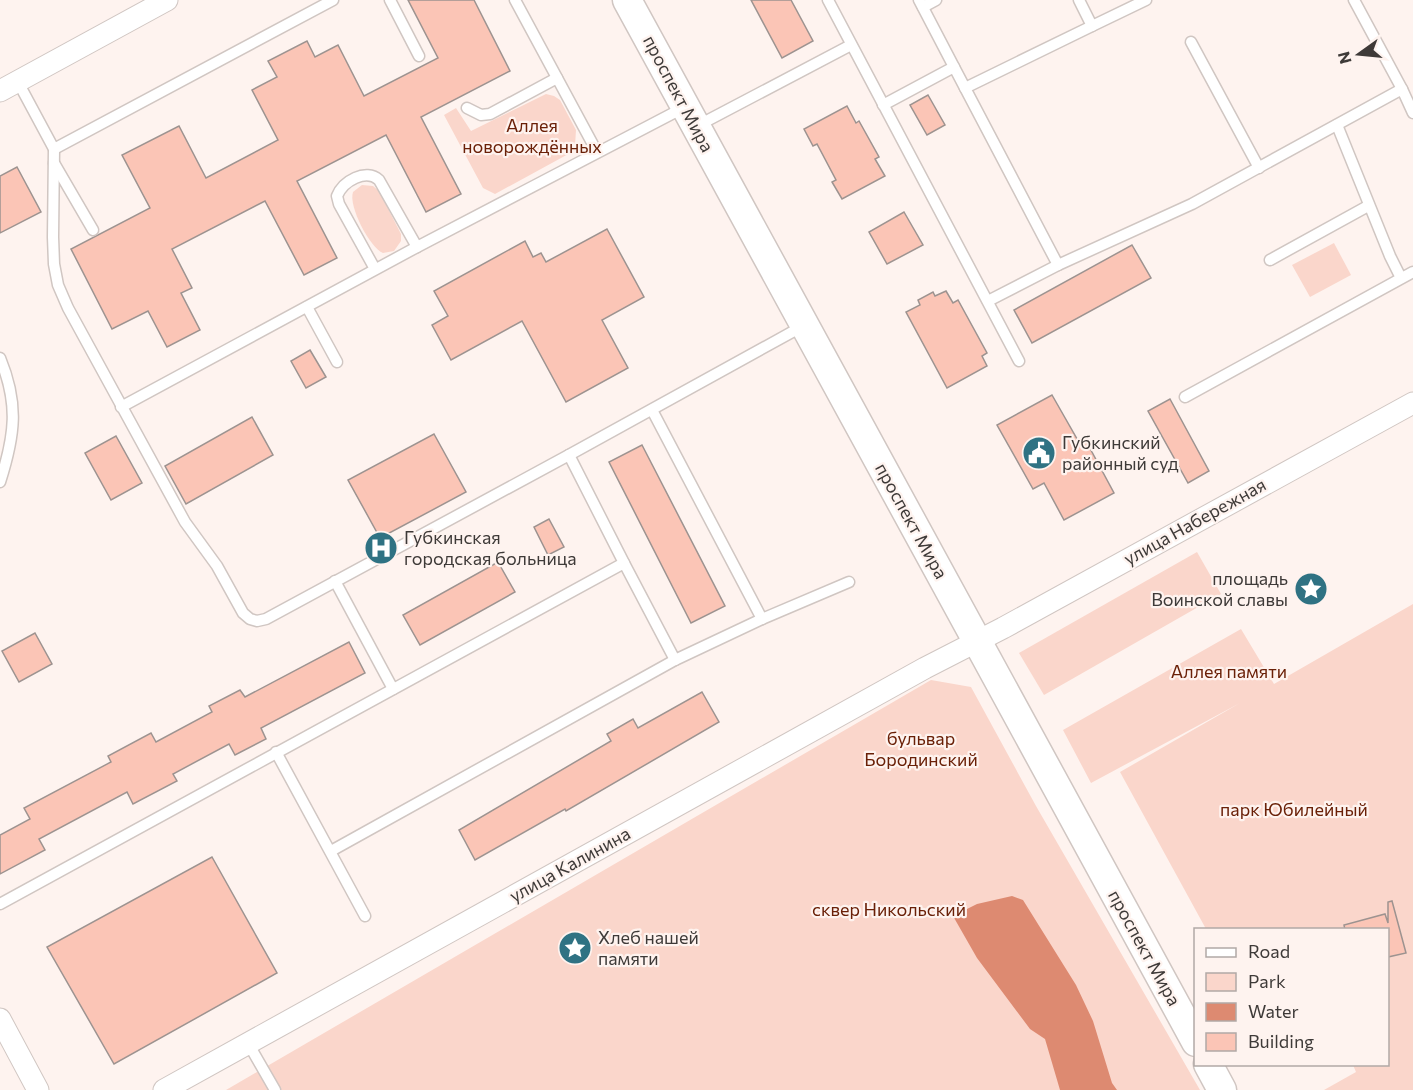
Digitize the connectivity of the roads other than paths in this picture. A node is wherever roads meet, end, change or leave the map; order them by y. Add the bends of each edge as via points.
1 (167, 0) edge
2 (333, 0) edge
3 (390, 0) edge
4 (515, 0) edge
5 (627, 0) edge
6 (828, 0) edge
7 (936, 0) edge
8 (1079, 0) edge
9 (1146, 0) edge
10 (1354, 0) edge
11 (921, 3) edge
12 (1092, 26) junction
13 (1191, 42) dead end
14 (851, 45) junction
15 (419, 56) dead end
16 (954, 67) junction
17 (557, 78) junction
18 (9, 86) edge
19 (965, 88) junction
20 (1402, 89) junction
21 (883, 105) junction
22 (467, 108) dead end
23 (1413, 113) edge
24 (691, 117) junction
25 (1337, 125) junction
26 (54, 149) junction
27 (597, 152) junction
28 (54, 162) junction
29 (1259, 168) junction
30 (1368, 206) junction
31 (93, 230) dead end
32 (417, 247) junction
33 (1270, 260) dead end
34 (1058, 265) junction
35 (375, 269) junction
36 (1413, 272) edge
37 (1401, 278) junction
38 (988, 301) junction
39 (307, 307) junction
40 (804, 326) junction
41 (0, 358) edge
42 (1019, 360) dead end
43 (337, 362) dead end
44 (1185, 397) dead end
45 (1413, 403) edge
46 (121, 407) junction
47 (652, 410) junction
48 (568, 455) junction
49 (0, 482) edge
50 (624, 563) junction
51 (335, 581) junction
52 (849, 582) dead end
53 (762, 618) junction
54 (977, 641) junction
55 (675, 660) junction
56 (393, 689) junction
57 (276, 752) junction
58 (330, 851) junction
59 (0, 904) edge
60 (365, 916) dead end
61 (0, 1019) edge
62 (1194, 1038) edge
63 (248, 1043) junction
64 (1209, 1066) edge
65 (38, 1090) edge
66 (164, 1090) edge
67 (275, 1090) edge
68 (1222, 1090) edge

1 - 18 street
2 - 26 lane
3 - 15 lane
4 - 17 lane
5 - 24 main road, проспект Мира
6 - 14 lane
7 - 11 lane
8 - 12 lane
9 - 12 lane
10 - 20 lane
11 - 16 lane
12 - 19 lane
13 - 29 lane
14 - 21 lane
14 - 24 lane
16 - 19 lane
16 - 21 lane
17 - 22 lane via 490,114 481,116
17 - 27 lane
18 - 26 lane
19 - 34 lane
20 - 23 lane
20 - 25 lane
21 - 38 lane
24 - 27 lane
24 - 40 main road, проспект Мира
25 - 29 lane
25 - 30 lane
26 - 28 lane
27 - 32 lane
28 - 31 lane
28 - 46 lane via 53,237 58,285
29 - 34 lane via 1192,204
30 - 33 lane
30 - 37 lane
32 - 35 lane
32 - 35 lane via 379,180 374,175 362,175 343,185 337,196
34 - 38 lane
35 - 39 lane
36 - 37 lane
37 - 44 lane
38 - 42 lane
39 - 43 lane
39 - 46 lane
40 - 47 lane
40 - 54 main road, проспект Мира
41 - 49 lane via 11,393 13,424 11,449
45 - 54 street, улица Набережная
46 - 51 lane via 185,522 250,619 266,619
47 - 48 lane
47 - 53 lane
48 - 50 lane
48 - 51 lane
50 - 55 lane
50 - 56 lane
51 - 56 lane
52 - 53 lane
53 - 55 lane
54 - 62 main road, проспект Мира
54 - 63 street, улица Калинина
55 - 58 lane
56 - 57 lane
57 - 58 lane
57 - 59 lane
58 - 60 lane
61 - 65 street
63 - 66 street, улица Калинина
63 - 67 lane
64 - 68 main road

